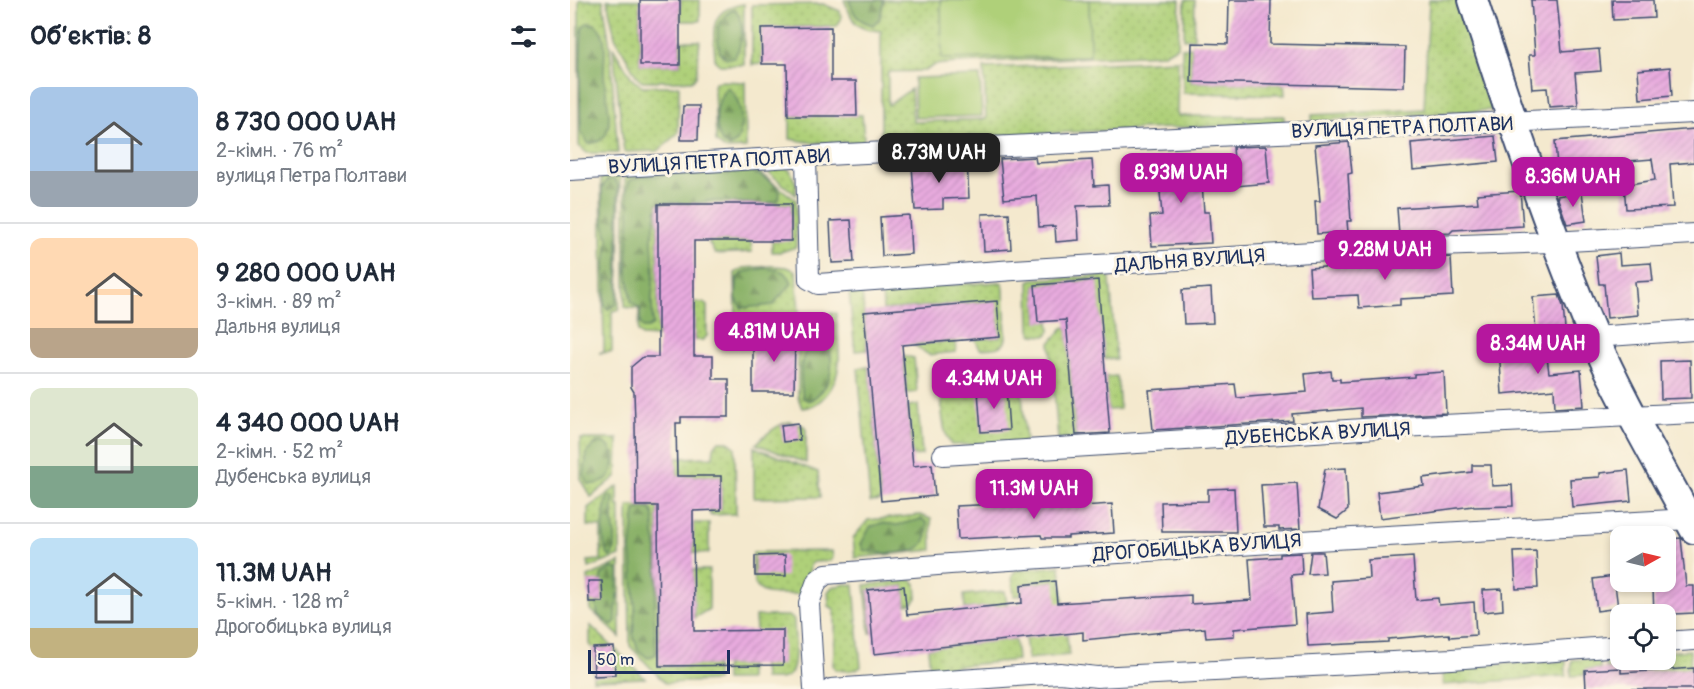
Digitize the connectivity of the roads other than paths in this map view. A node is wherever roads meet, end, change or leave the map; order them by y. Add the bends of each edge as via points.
1 (1473, 0) edge
2 (1694, 113) edge
3 (1513, 123) junction
4 (806, 156) junction
5 (570, 170) edge
6 (1694, 234) edge
7 (1556, 242) junction
8 (1694, 330) edge
9 (1594, 337) junction
10 (1694, 413) edge
11 (1634, 417) junction
12 (943, 455) dead end
13 (1691, 524) edge
14 (1694, 640) edge
15 (1676, 641) edge
16 (1610, 647) edge
17 (1097, 683) edge
18 (814, 689) edge
19 (831, 689) edge

1 - 3 street
2 - 3 street, ВУЛИЦЯ ПЕТРА ПОЛТАВИ
3 - 4 street, ВУЛИЦЯ ПЕТРА ПОЛТАВИ
3 - 7 street
4 - 5 street, ВУЛИЦЯ ПЕТРА ПОЛТАВИ
4 - 7 street, ДАЛЬНЯ ВУЛИЦЯ via 809,279 818,284 1377,248
6 - 7 street, ДАЛЬНЯ ВУЛИЦЯ
7 - 9 street
8 - 9 street
9 - 11 street
10 - 11 street, ДУБЕНСЬКА ВУЛИЦЯ
11 - 12 street, ДУБЕНСЬКА ВУЛИЦЯ via 1379,428
11 - 13 street
13 - 18 street, ДРОГОБИЦЬКА ВУЛИЦЯ via 1246,544 826,574 818,581 809,603
14 - 15 street
16 - 17 street
17 - 19 street via 1060,673

